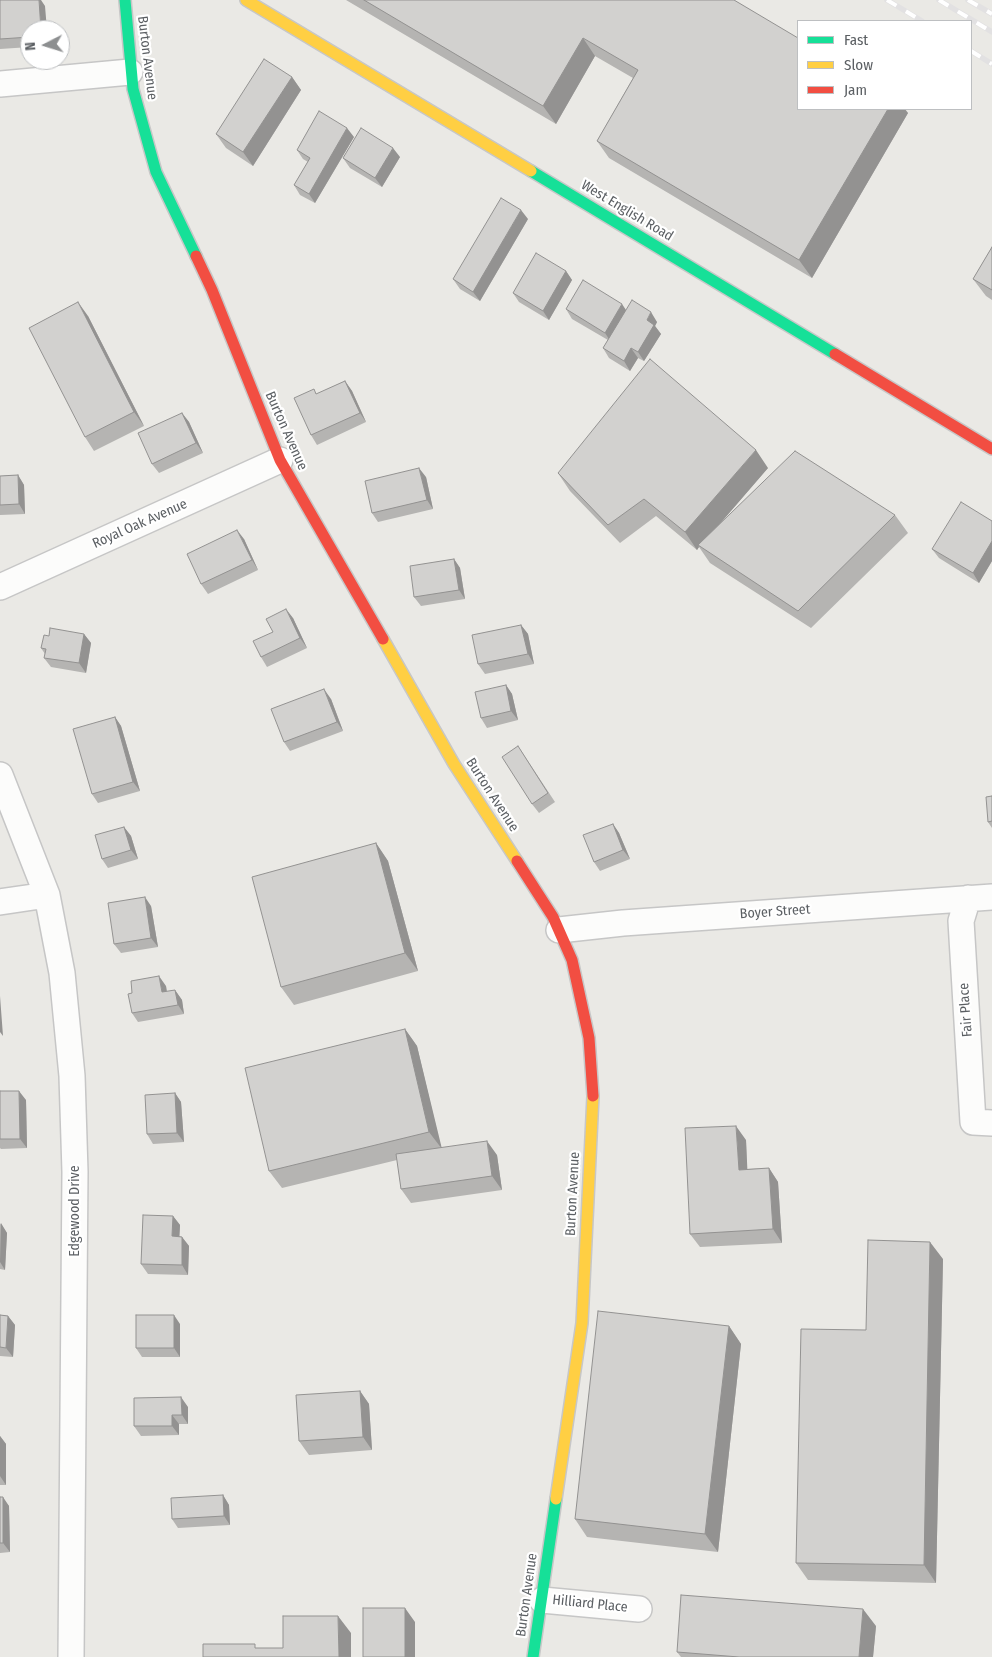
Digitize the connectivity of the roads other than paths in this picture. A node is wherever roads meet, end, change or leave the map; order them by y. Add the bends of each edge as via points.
1 (125, 0) edge
2 (246, 0) edge
3 (130, 72) junction
4 (0, 84) edge
5 (992, 449) edge
6 (280, 460) junction
7 (0, 587) edge
8 (0, 775) edge
9 (47, 895) junction
10 (980, 898) edge
11 (0, 902) edge
12 (559, 930) junction
13 (983, 1122) edge
14 (542, 1600) junction
15 (639, 1609) dead end
16 (71, 1657) edge
17 (533, 1657) edge

1 - 3 street, Burton Avenue
2 - 5 street, West English Road
3 - 4 street
3 - 6 street, Burton Avenue via 156,172 212,290
6 - 7 street, Royal Oak Avenue
6 - 12 street, Burton Avenue via 454,764
8 - 9 street, Edgewood Drive
9 - 11 street
9 - 16 street, Edgewood Drive via 62,973 72,1076 75,1172
10 - 12 street, Boyer Street
10 - 13 street, Fair Place via 961,921
12 - 14 street, Burton Avenue via 572,960 590,1038 593,1098 582,1323
14 - 15 street, Hilliard Place
14 - 17 street, Burton Avenue

